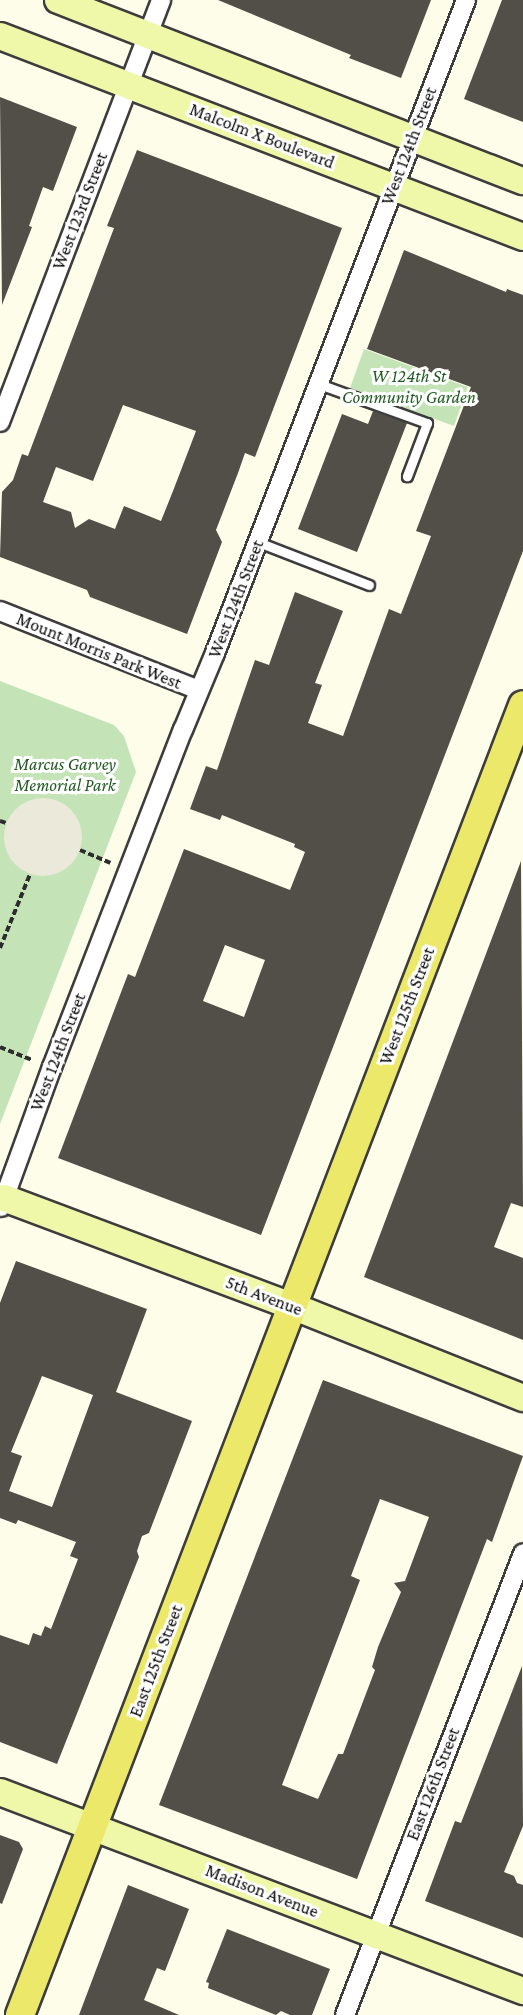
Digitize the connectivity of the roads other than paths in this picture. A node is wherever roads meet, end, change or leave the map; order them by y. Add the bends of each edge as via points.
1 (58, 0) edge
2 (161, 0) edge
3 (466, 0) edge
4 (148, 34) junction
5 (0, 36) edge
6 (128, 85) junction
7 (412, 139) junction
8 (523, 180) edge
9 (394, 188) junction
10 (523, 237) edge
11 (318, 384) junction
12 (0, 422) edge
13 (407, 476) dead end
14 (258, 542) junction
15 (369, 585) dead end
16 (0, 611) edge
17 (199, 690) junction
18 (523, 705) edge
19 (2, 1204) edge
20 (291, 1306) junction
21 (523, 1398) edge
22 (523, 1553) edge
23 (0, 1792) edge
24 (93, 1828) junction
25 (375, 1934) junction
26 (523, 1991) edge
27 (20, 2015) edge
28 (345, 2015) edge

1 - 4 main road
2 - 4 street, West 123rd Street
3 - 7 street, West 124th Street
4 - 6 street, West 123rd Street
4 - 7 main road
5 - 6 main road, Malcolm X Boulevard
6 - 9 main road, Malcolm X Boulevard
6 - 12 street, West 123rd Street
7 - 8 main road
7 - 9 street, West 124th Street
9 - 10 main road, Malcolm X Boulevard
9 - 11 street, West 124th Street
11 - 13 lane via 427,423
11 - 14 street, West 124th Street
14 - 15 lane
14 - 17 street, West 124th Street
16 - 17 street, Mount Morris Park West
17 - 19 street, West 124th Street
18 - 20 main road, West 125th Street
19 - 20 main road, 5th Avenue
20 - 21 main road, 5th Avenue
20 - 24 main road, East 125th Street
22 - 25 street, East 126th Street
23 - 24 main road, Madison Avenue
24 - 25 main road, Madison Avenue
24 - 27 main road, East 125th Street
25 - 26 main road, Madison Avenue
25 - 28 street, East 126th Street

